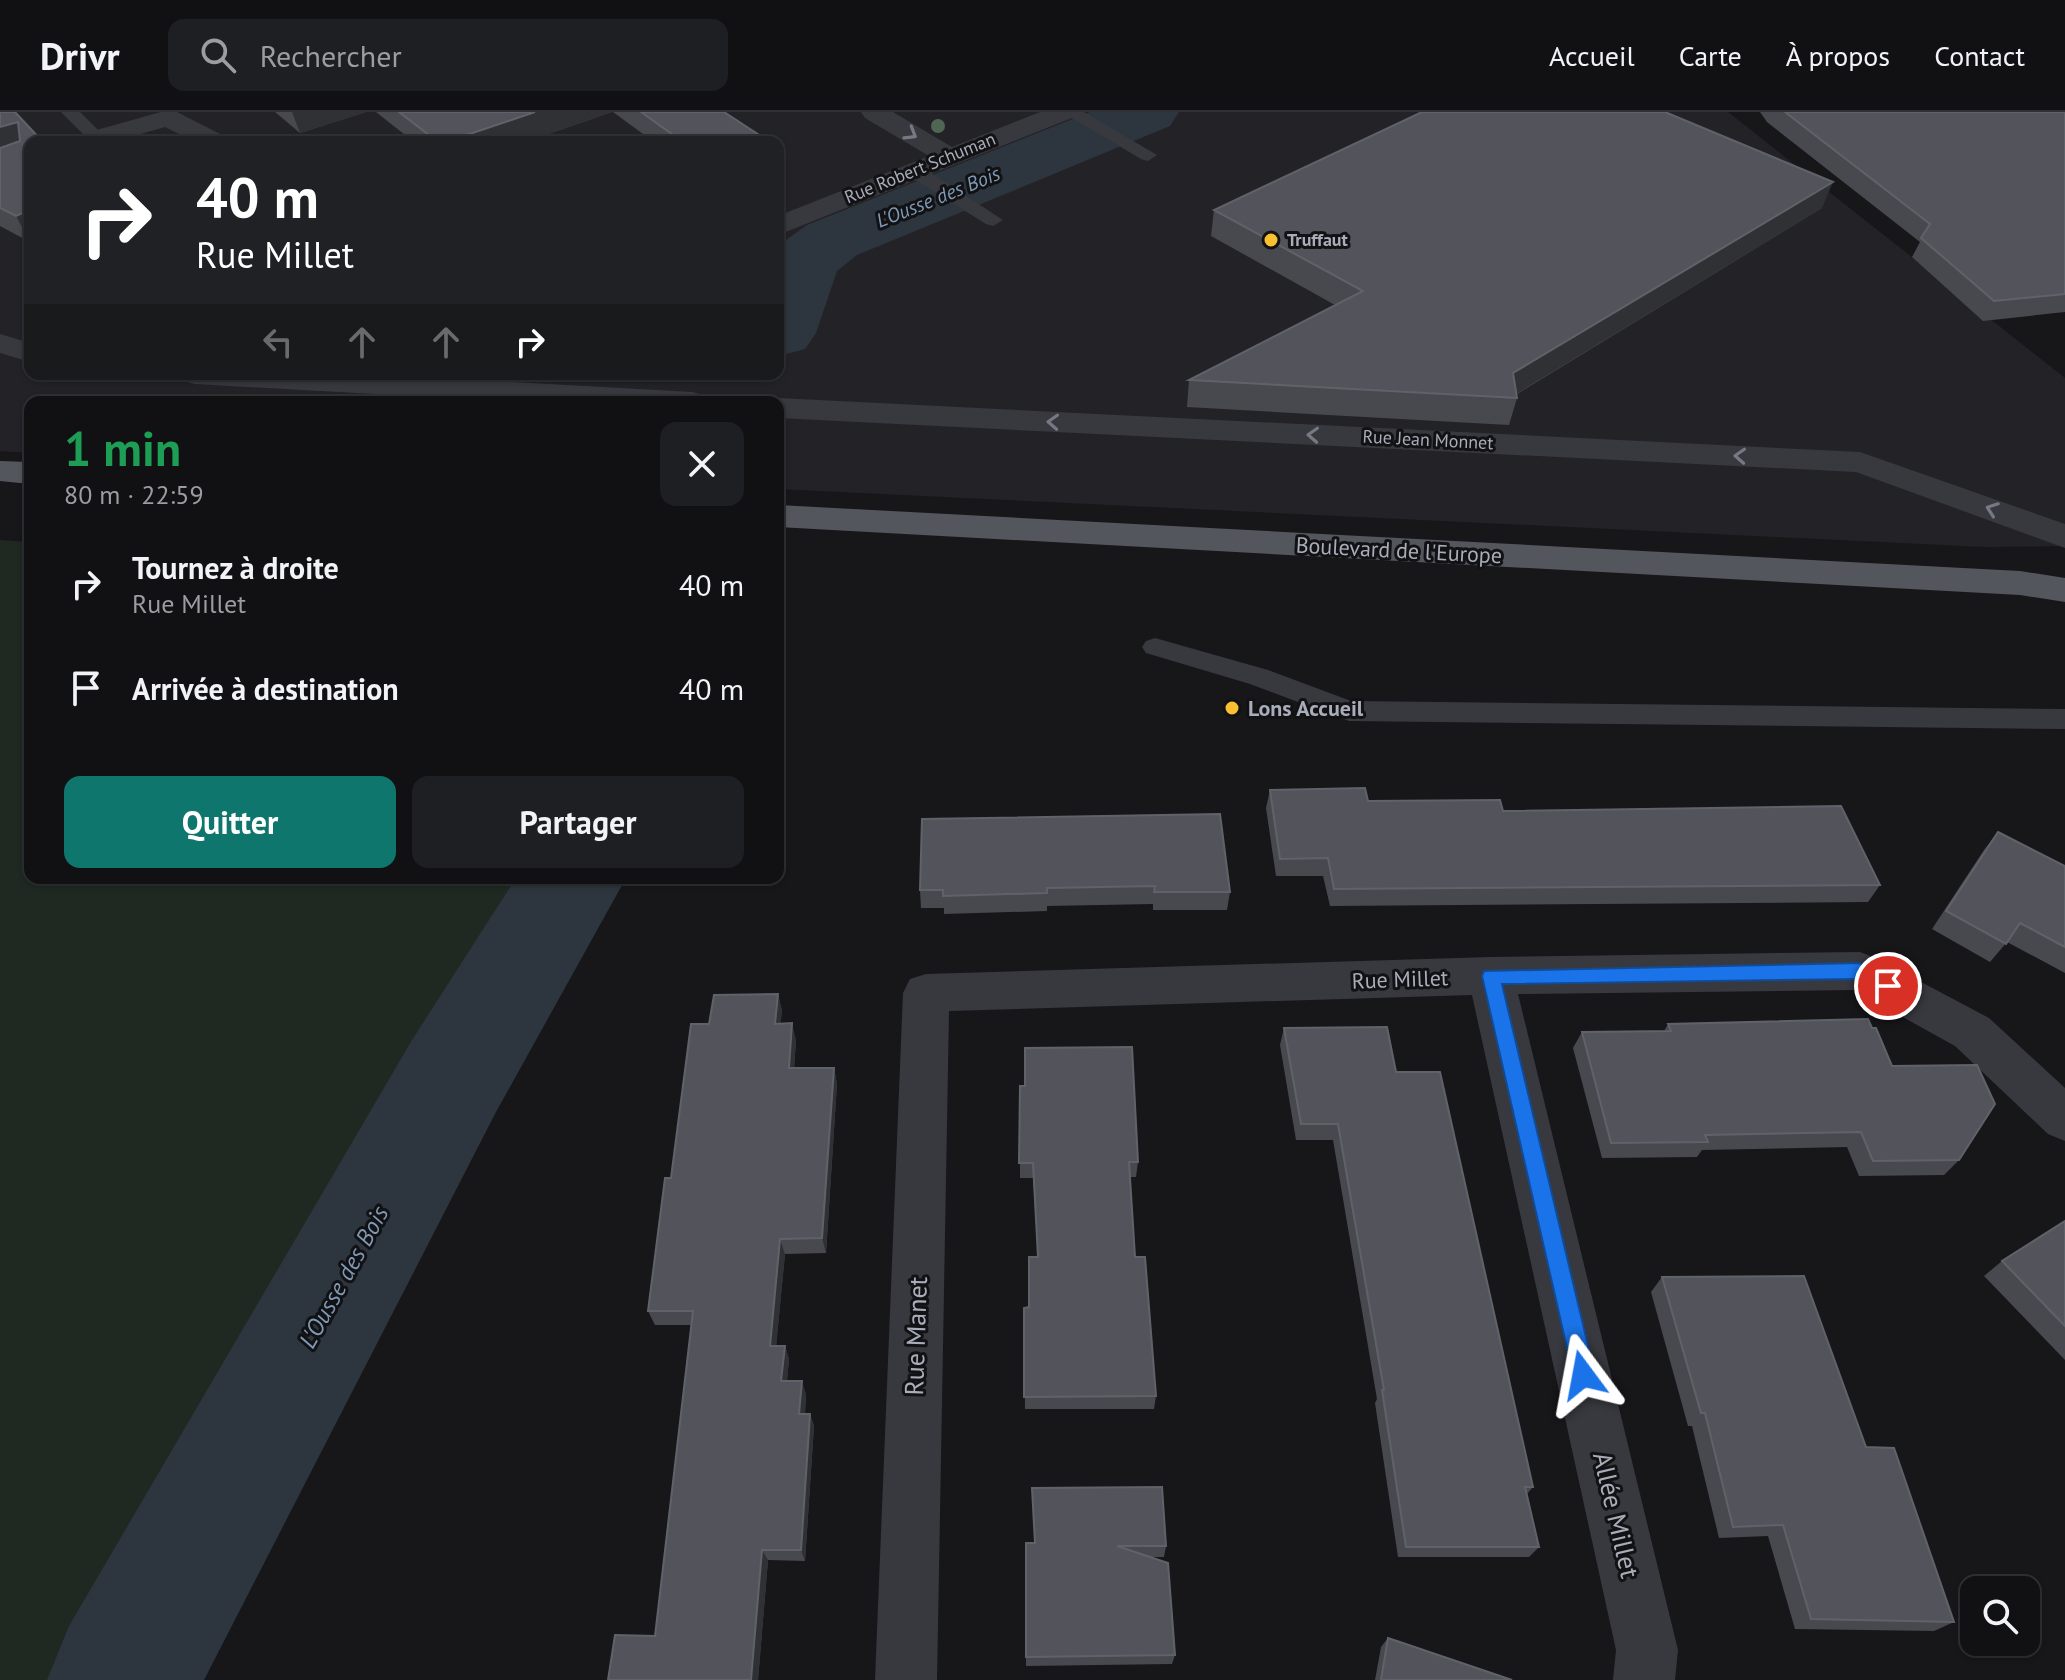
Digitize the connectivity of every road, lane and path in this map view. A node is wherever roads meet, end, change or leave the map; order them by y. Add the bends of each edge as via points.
1 (70, 112) edge
2 (874, 112) edge
3 (1063, 112) edge
4 (1071, 112) edge
5 (1024, 118) edge
6 (87, 136) edge
7 (104, 136) edge
8 (203, 136) edge
9 (1148, 155) dead end
10 (949, 156) junction
11 (913, 170) junction
12 (993, 220) dead end
13 (784, 224) edge
14 (0, 343) edge
15 (24, 351) edge
16 (304, 380) edge
17 (593, 396) edge
18 (784, 408) edge
19 (0, 471) edge
20 (24, 473) edge
21 (784, 516) edge
22 (2065, 537) edge
23 (2065, 578) edge
24 (2020, 583) junction
25 (2065, 590) edge
26 (1155, 647) dead end
27 (2065, 719) edge
28 (1491, 976) junction
29 (926, 993) joint
30 (2065, 1119) edge
31 (906, 1680) edge
32 (1644, 1680) edge

1 - 6 lane
2 -> 10 street
3 - 5 street, Rue Robert Schuman
4 - 9 lane
5 - 10 street, Rue Robert Schuman
7 - 8 street via 168,118
10 - 11 street, Rue Robert Schuman
11 - 12 lane
11 - 13 street, Rue Robert Schuman
14 - 15 street
16 - 17 street
22 -> 18 street, Rue Jean Monnet via 1860,462
19 - 20 main road
21 - 24 main road, Boulevard de l'Europe
23 - 24 main road, Boulevard de l'Europe
24 - 25 main road, Boulevard de l'Europe
26 - 27 lane via 1259,677 1349,711
28 - 29 street, Rue Millet
28 - 30 street, Rue Millet via 1860,971 1972,1032
28 - 32 street, Allée Millet via 1647,1650
29 - 31 street, Rue Manet

